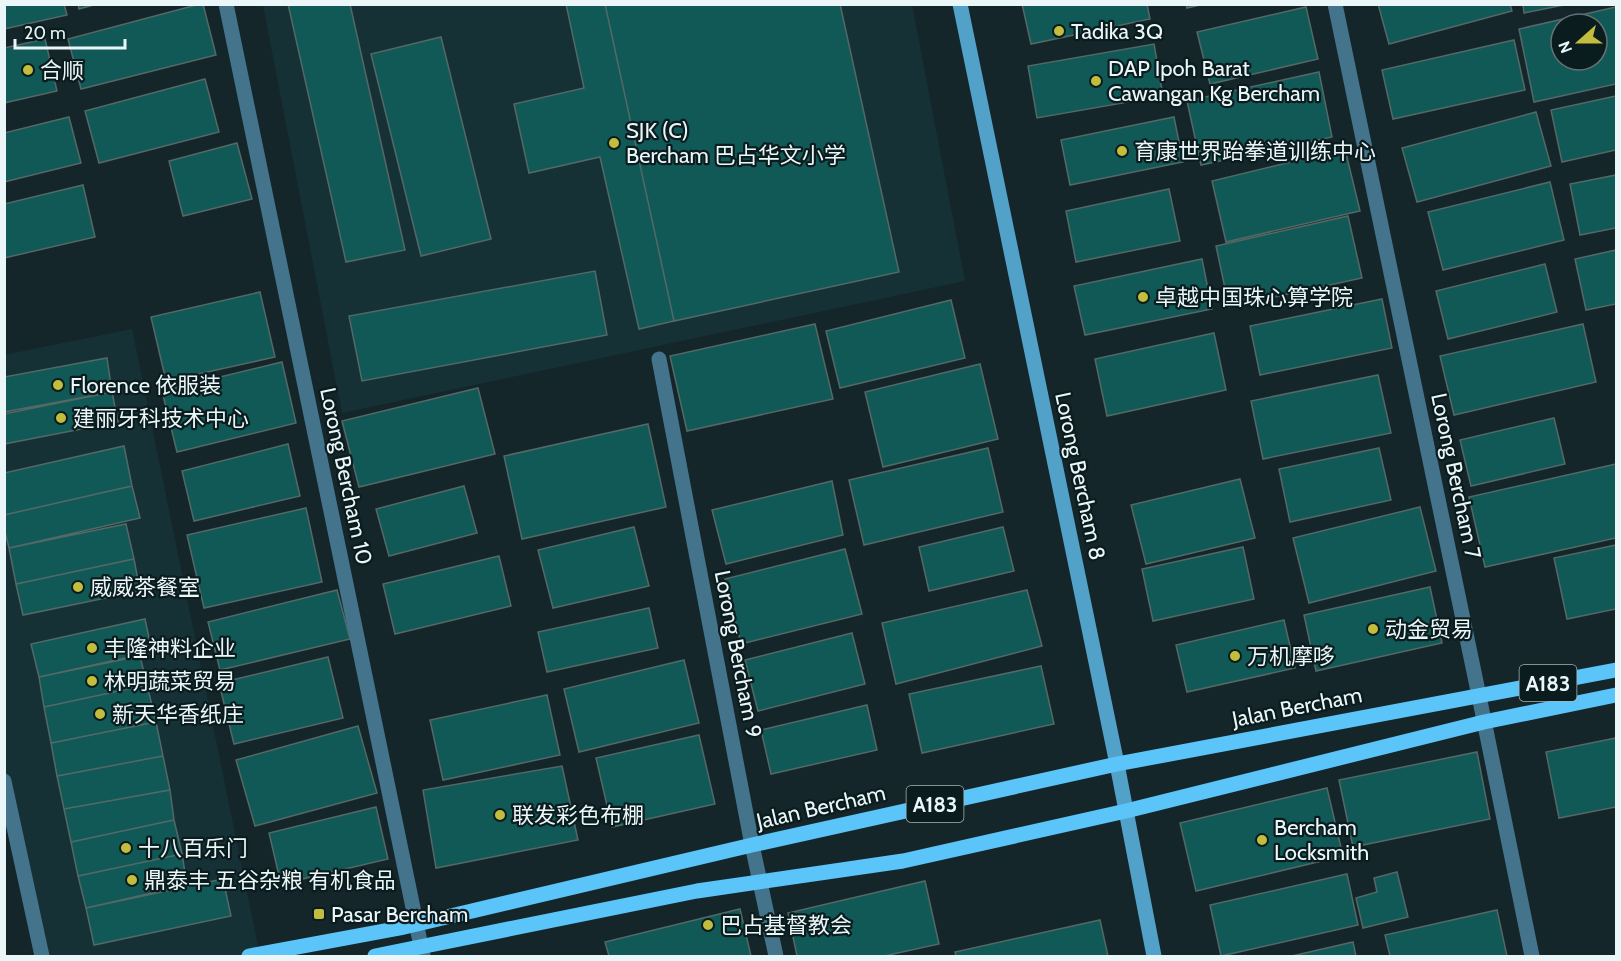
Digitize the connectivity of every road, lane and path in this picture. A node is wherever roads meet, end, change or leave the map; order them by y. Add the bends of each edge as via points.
1 (226, 4) edge
2 (960, 4) edge
3 (1335, 4) edge
4 (659, 359) dead end
5 (1617, 670) edge
6 (1479, 696) junction
7 (1617, 696) edge
8 (1484, 722) junction
9 (1117, 764) junction
10 (4, 781) edge
11 (1126, 811) junction
12 (752, 845) junction
13 (761, 882) junction
14 (416, 925) junction
15 (422, 952) edge
16 (42, 957) edge
17 (249, 957) edge
18 (375, 957) edge
19 (776, 957) edge
20 (1154, 957) edge
21 (1532, 957) edge

1 - 14 street, Lorong Bercham 10
2 - 9 street, Lorong Bercham 8
3 - 6 street, Lorong Bercham 7
4 - 12 street, Lorong Bercham 9
5 - 6 main road, Jalan Bercham / A183
6 - 8 street, Lorong Bercham 7
6 - 9 main road, Jalan Bercham / A183
7 - 8 main road, A183
8 - 11 main road, A183
8 - 21 street, Lorong Bercham 7
9 - 11 street, Lorong Bercham 8
9 - 12 main road, Jalan Bercham / A183
10 - 16 street
11 - 13 main road, A183 via 903,861
11 - 20 street, Lorong Bercham 8
12 - 13 street, Lorong Bercham 9
12 - 14 main road, Jalan Bercham / A183
13 - 15 main road, A183 via 696,891
13 - 19 street, Lorong Bercham 9
14 - 15 street, Lorong Bercham 10
14 - 17 main road, Jalan Bercham / A183
15 - 18 main road, A183

